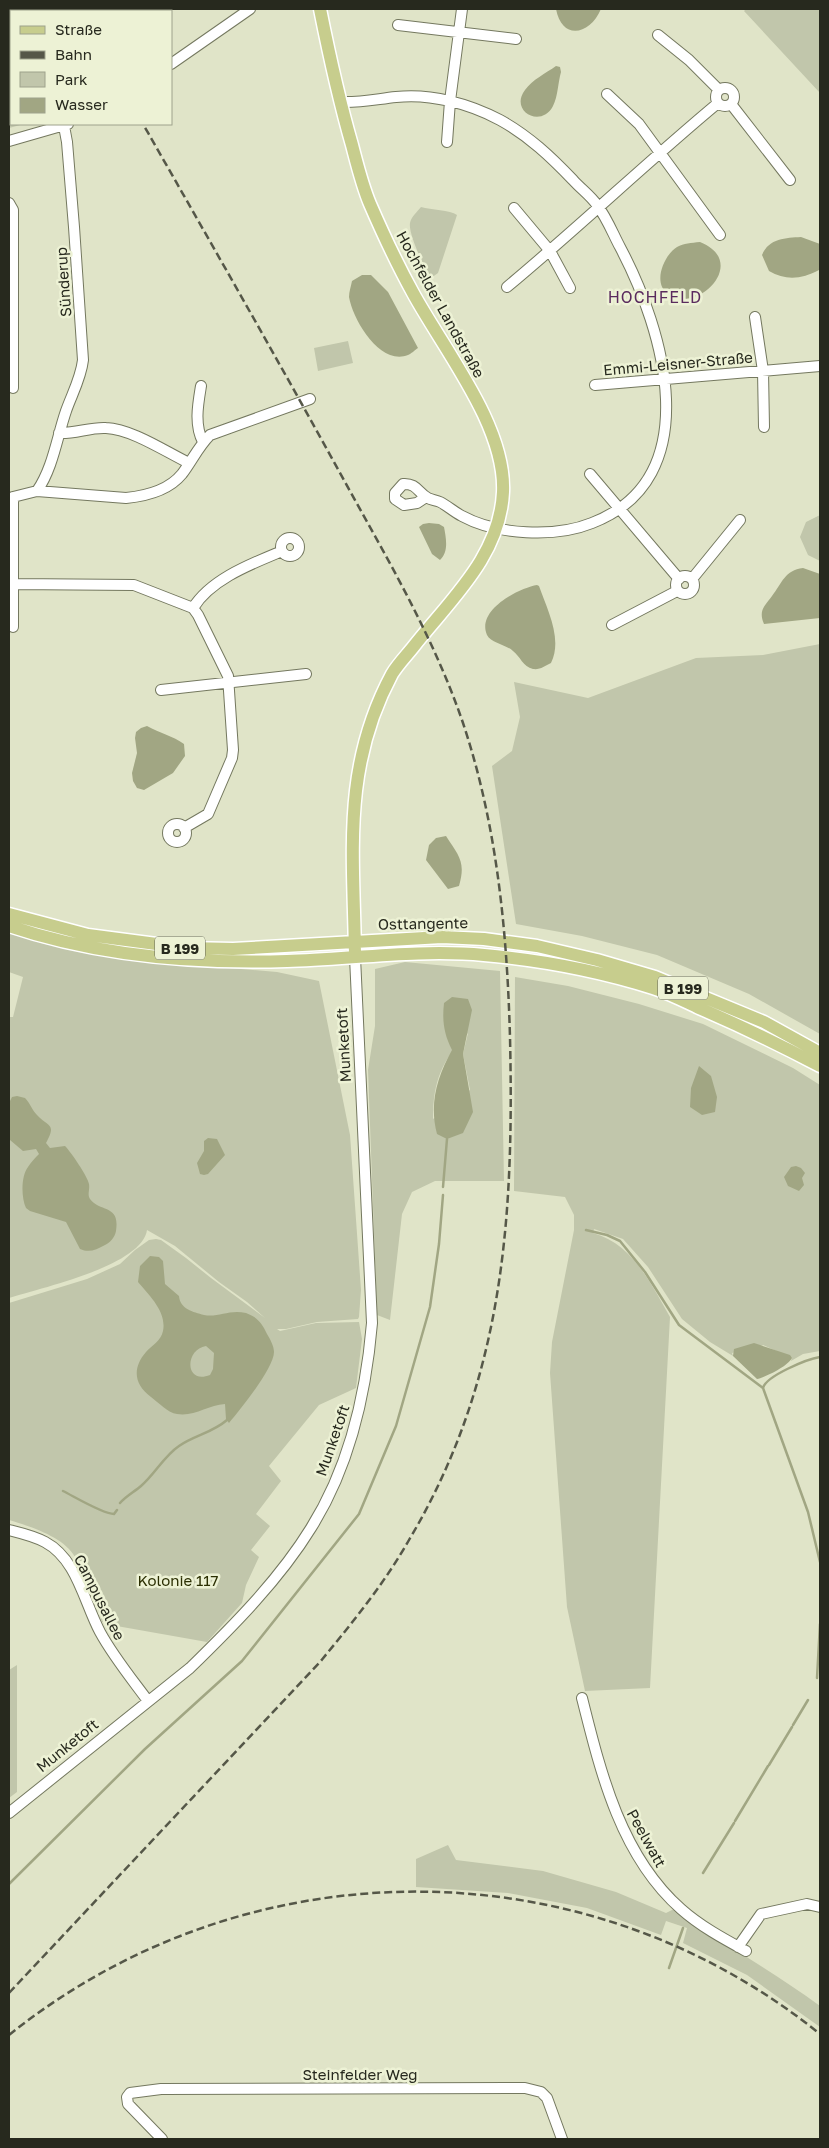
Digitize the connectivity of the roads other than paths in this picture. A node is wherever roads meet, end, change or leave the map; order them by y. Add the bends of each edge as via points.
1 (250, 9) edge
2 (320, 9) edge
3 (462, 9) edge
4 (398, 25) dead end
5 (459, 32) junction
6 (658, 35) dead end
7 (516, 39) dead end
8 (172, 63) edge
9 (720, 90) junction
10 (607, 94) dead end
11 (450, 101) junction
12 (340, 102) junction
13 (718, 103) junction
14 (731, 104) junction
15 (66, 125) edge
16 (9, 141) edge
17 (447, 142) dead end
18 (660, 151) junction
19 (790, 180) dead end
20 (9, 203) edge
21 (598, 206) junction
22 (514, 208) dead end
23 (720, 235) dead end
24 (550, 251) junction
25 (507, 287) dead end
26 (570, 288) dead end
27 (756, 317) dead end
28 (11, 341) edge
29 (820, 366) edge
30 (763, 371) junction
31 (664, 378) junction
32 (595, 384) dead end
33 (201, 386) dead end
34 (12, 388) dead end
35 (310, 399) dead end
36 (764, 427) dead end
37 (59, 433) junction
38 (203, 442) junction
39 (189, 463) junction
40 (590, 474) dead end
41 (37, 491) junction
42 (11, 498) edge
43 (426, 498) dead end
44 (621, 509) junction
45 (740, 520) dead end
46 (497, 527) junction
47 (282, 551) dead end
48 (679, 579) junction
49 (692, 579) junction
50 (13, 584) junction
51 (678, 590) junction
52 (193, 608) junction
53 (612, 625) dead end
54 (13, 627) dead end
55 (306, 674) dead end
56 (229, 684) junction
57 (161, 690) dead end
58 (184, 828) dead end
59 (9, 914) edge
60 (9, 926) edge
61 (355, 941) junction
62 (355, 957) junction
63 (820, 1053) edge
64 (820, 1066) edge
65 (9, 1530) edge
66 (582, 1698) dead end
67 (148, 1701) junction
68 (9, 1813) edge
69 (820, 1907) edge
70 (162, 2139) edge
71 (562, 2139) edge

1 - 8 street
2 - 12 main road, Hochfelder Landstraße
3 - 5 street
4 - 5 street
5 - 7 street
5 - 11 street
6 - 9 street
9 - 13 street via 716,95
9 - 14 street via 725,88 732,92
10 - 18 street via 639,124
11 - 12 street via 412,97 362,103
11 - 17 street
11 - 21 street via 499,119 522,134 544,150
12 - 46 main road, Hochfelder Landstraße via 369,202 412,292 491,428 501,463 503,493
13 - 14 street via 722,106
13 - 18 street
14 - 19 street
15 - 16 street
15 - 37 street, Sünderup via 83,360
18 - 21 street
18 - 23 street
20 - 28 street via 14,210
21 - 24 street
21 - 31 street via 634,273 659,347
22 - 24 street
24 - 25 street
24 - 26 street
27 - 30 street, Emmi-Leisner-Straße
28 - 34 street
29 - 30 street, Emmi-Leisner-Straße
30 - 31 street, Emmi-Leisner-Straße
30 - 36 street, Emmi-Leisner-Straße
31 - 32 street, Emmi-Leisner-Straße
31 - 44 street via 666,410 662,452 650,477
33 - 38 street via 198,414
35 - 38 street via 210,435
37 - 39 street via 116,429
37 - 41 street, Sünderup via 44,481
38 - 39 street
39 - 41 street via 167,486 139,497
40 - 44 street
41 - 42 street
42 - 50 street
43 - 46 street via 438,500 462,516
44 - 46 street via 563,532 543,534
44 - 48 street
45 - 49 street
46 - 61 main road, Hochfelder Landstraße via 487,553 472,577 393,672 362,747 355,794 352,858
47 - 52 street via 228,575
48 - 49 street via 685,576
48 - 51 street via 676,584
49 - 51 street via 692,592 684,595
50 - 52 street via 134,585
50 - 54 street
51 - 53 street
52 - 56 street
55 - 56 street
56 - 57 street
56 - 58 street via 232,758 214,806 208,814
59 - 61 main road, Osttangente / B 199 via 88,935 187,948 233,949
60 - 62 main road, Osttangente / B 199 via 85,946 185,960 233,962
61 - 62 main road, Munketoft
61 - 63 main road, Osttangente / B 199 via 442,937 484,939 537,946 597,960 655,976 737,1010
62 - 64 main road, Osttangente / B 199 via 443,953 484,955 596,973 654,988 764,1036
62 - 67 street, Munketoft via 372,1296 369,1359 362,1400 333,1488 291,1557 209,1649
65 - 67 street, Campusallee via 45,1542 62,1556 112,1652
66 - 69 street, Peelwatt via 596,1758 610,1797 652,1879 682,1910 742,1949 761,1914 807,1904
67 - 68 street, Munketoft
70 - 71 street, Steinfelder Weg via 128,2104 130,2094 161,2089 526,2088 541,2092 546,2098

